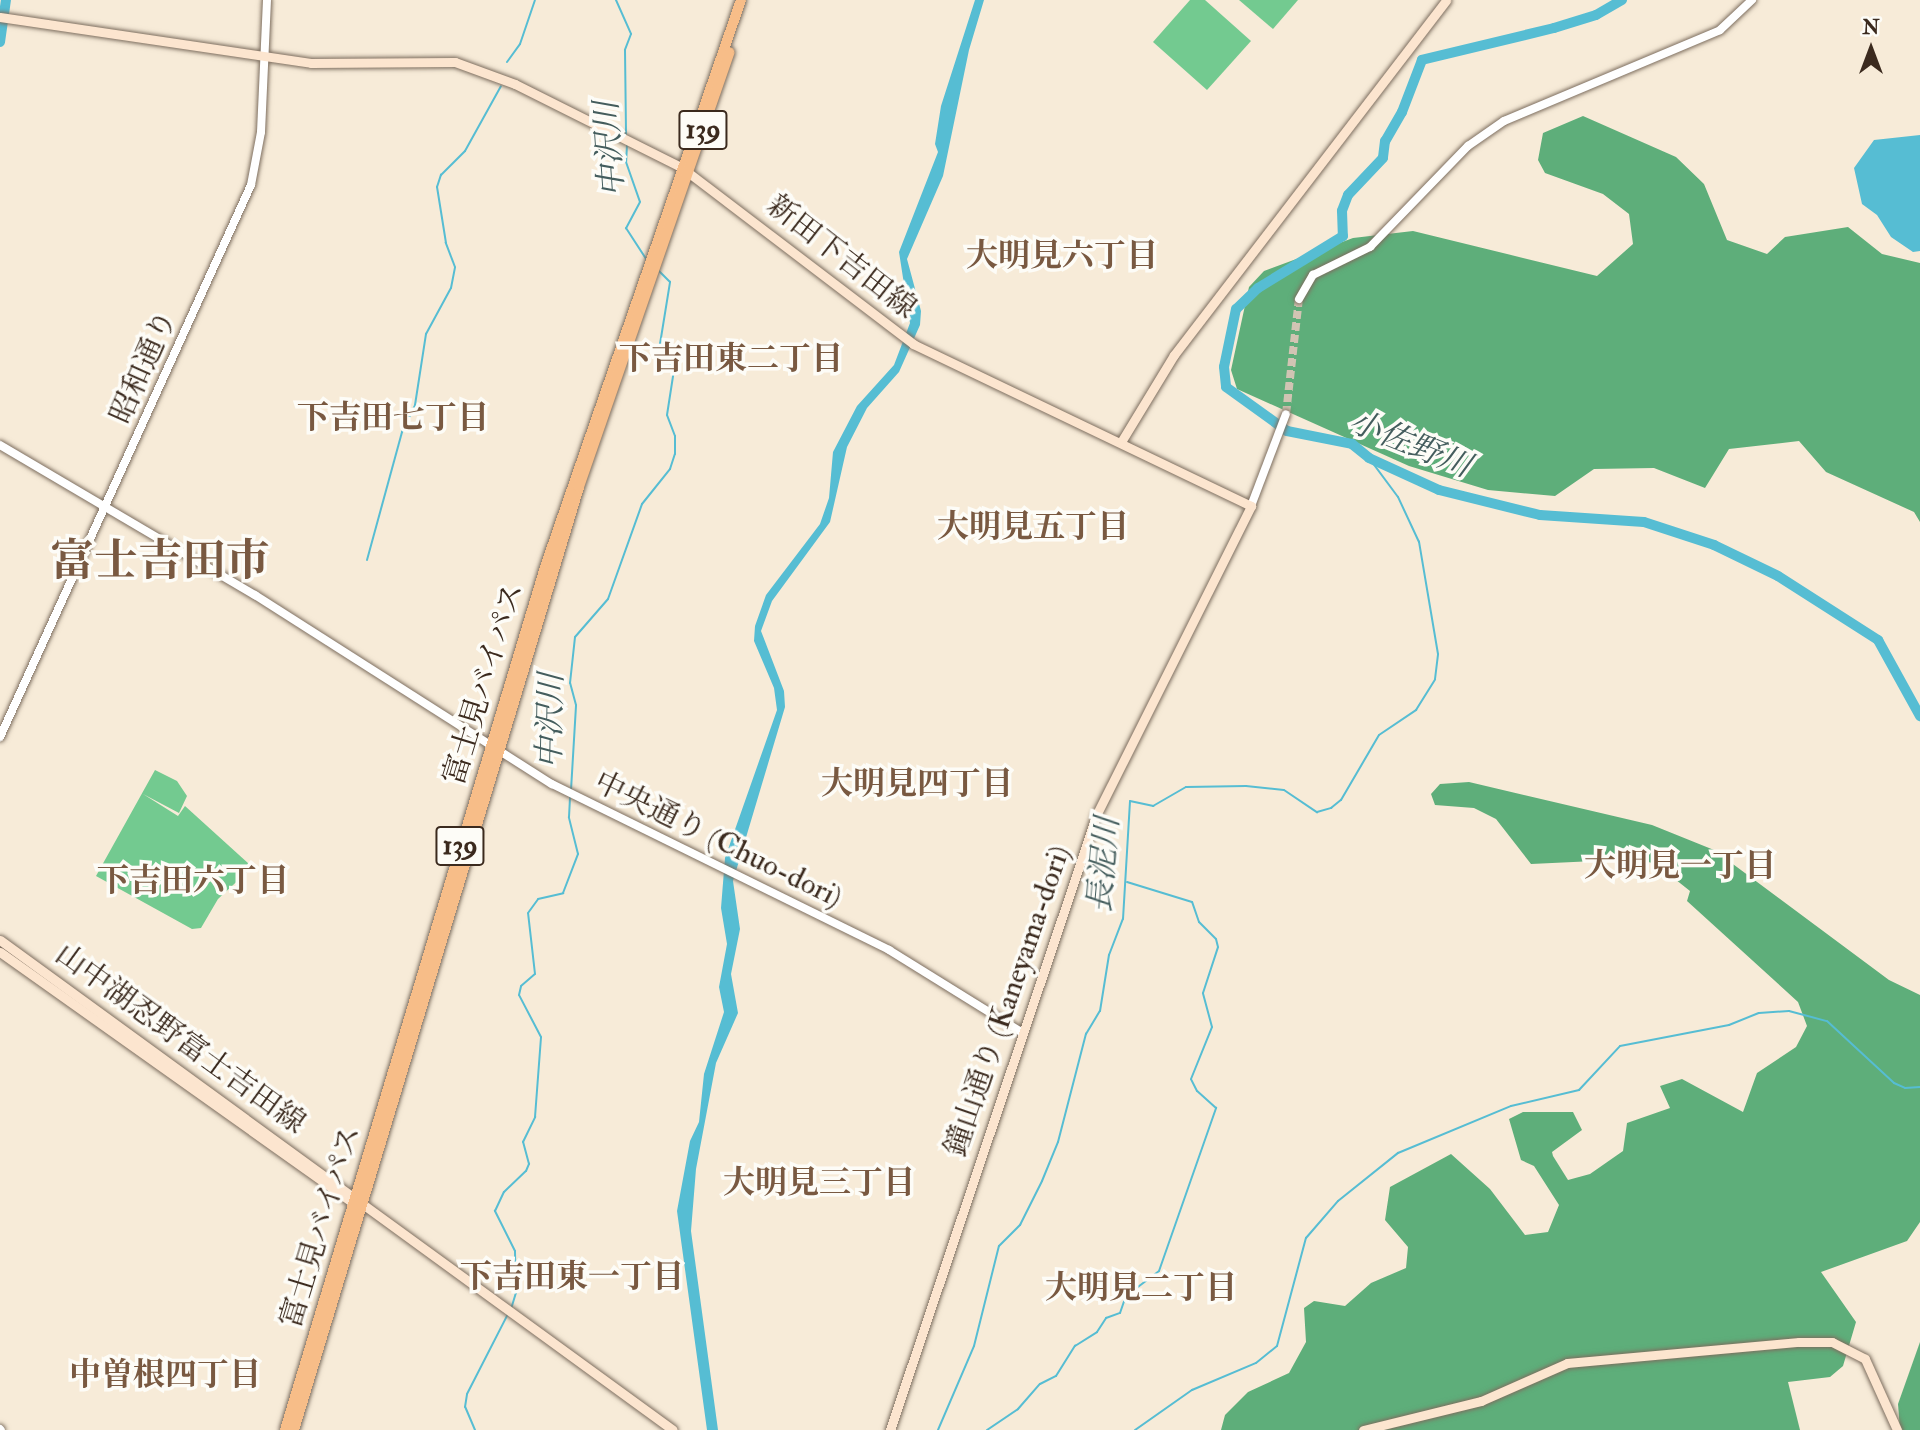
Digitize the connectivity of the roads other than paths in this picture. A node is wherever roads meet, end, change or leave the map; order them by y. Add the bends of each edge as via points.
1 (268, 0) edge
2 (741, 0) edge
3 (748, 0) edge
4 (1446, 0) edge
5 (1752, 0) edge
6 (4, 17) edge
7 (265, 57) junction
8 (685, 170) junction
9 (1299, 299) tunnel mouth
10 (1285, 417) tunnel mouth
11 (1121, 442) junction
12 (0, 446) edge
13 (105, 505) junction
14 (1251, 506) junction
15 (3, 720) edge
16 (0, 737) edge
17 (495, 748) junction
18 (0, 940) edge
19 (0, 952) edge
20 (1023, 1032) junction
21 (357, 1203) junction
22 (285, 1430) edge
23 (294, 1430) edge
24 (673, 1430) edge
25 (890, 1430) edge
26 (1363, 1430) edge
27 (1897, 1430) edge

1 - 7 street, 昭和通り
2 - 8 highway, 富士見バイパス / 139
3 - 8 highway, 富士見バイパス / 139
4 - 11 main road via 1174,355
5 - 9 street via 1720,30 1504,121 1468,146 1370,247 1313,275
6 - 7 main road, 新田下吉田線
7 - 8 main road, 新田下吉田線 via 311,62 455,62 515,84
7 - 13 street, 昭和通り via 260,144 251,185
8 - 11 main road, 新田下吉田線 via 913,345
8 - 17 highway, 富士見バイパス / 139 via 553,543
10 - 14 street
11 - 14 main road
12 - 13 street, 中央通り (Chuo-dori)
13 - 15 street, 昭和通り
13 - 17 street, 中央通り (Chuo-dori)
14 - 20 main road, 鐘山通り (Kaneyama-dori) via 1097,813
15 - 16 street, 昭和通り
17 - 20 street, 中央通り (Chuo-dori) via 552,784 890,950
17 - 21 highway, 富士見バイパス / 139
18 - 21 main road, 山中湖忍野富士吉田線
19 - 21 main road, 山中湖忍野富士吉田線
20 - 25 main road, 鐘山通り (Kaneyama-dori)
21 - 22 highway, 富士見バイパス / 139
21 - 23 highway, 富士見バイパス / 139
21 - 24 main road, 山中湖忍野富士吉田線
26 - 27 main road via 1482,1401 1567,1363 1799,1342 1832,1342 1865,1359

